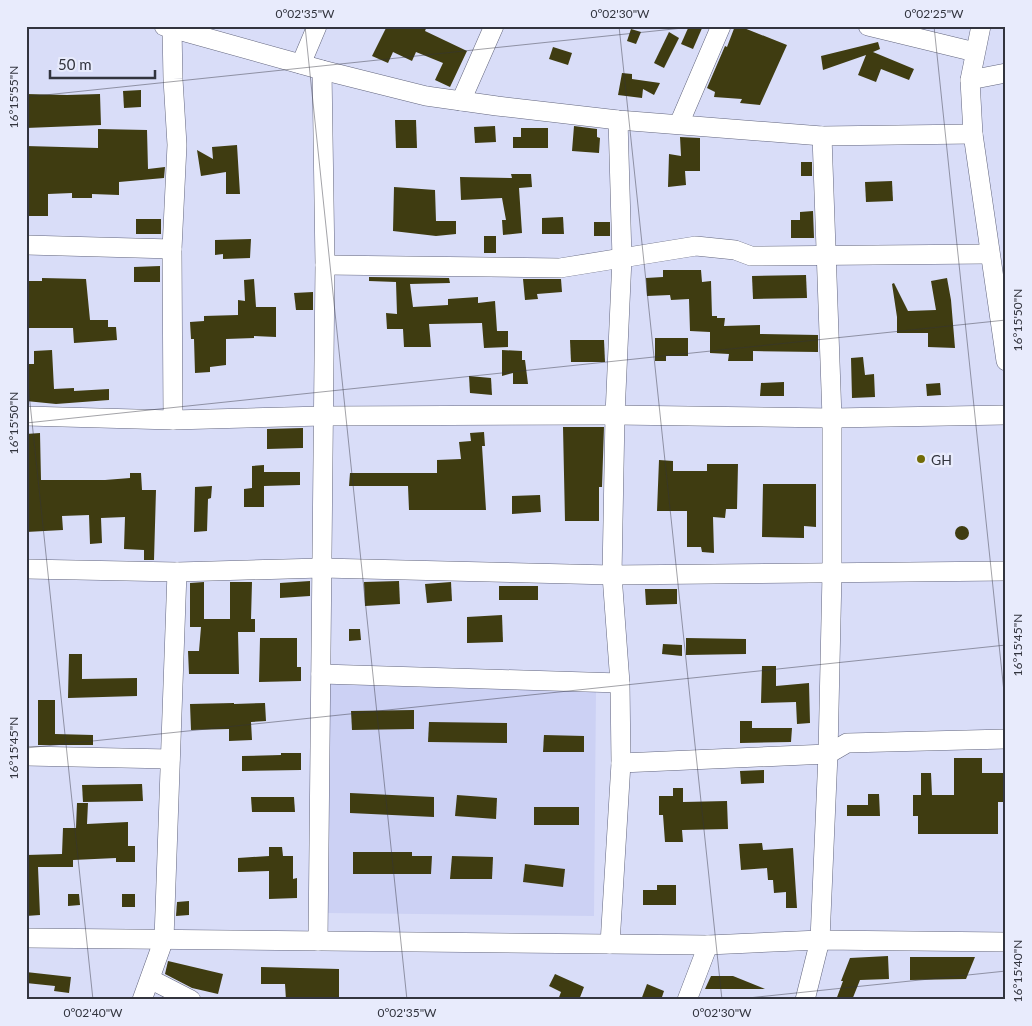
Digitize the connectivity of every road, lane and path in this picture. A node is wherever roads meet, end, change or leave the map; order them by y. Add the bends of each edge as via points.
1 (317, 26) edge
2 (494, 26) edge
3 (721, 26) edge
4 (868, 26) edge
5 (982, 26) edge
6 (168, 27) edge
7 (975, 52) junction
8 (301, 64) junction
9 (322, 70) junction
10 (1006, 73) edge
11 (970, 80) junction
12 (461, 101) junction
13 (618, 120) junction
14 (679, 124) junction
15 (973, 134) junction
16 (822, 136) junction
17 (26, 245) edge
18 (172, 249) junction
19 (989, 254) junction
20 (827, 256) junction
21 (622, 258) junction
22 (325, 265) junction
23 (1006, 361) edge
24 (1006, 415) edge
25 (26, 416) edge
26 (323, 416) junction
27 (615, 416) junction
28 (832, 418) junction
29 (173, 420) junction
30 (322, 568) junction
31 (26, 569) edge
32 (177, 572) junction
33 (1006, 572) edge
34 (832, 574) junction
35 (612, 575) junction
36 (321, 674) junction
37 (620, 683) junction
38 (1006, 739) edge
39 (828, 754) junction
40 (26, 756) edge
41 (170, 759) junction
42 (621, 763) junction
43 (26, 938) edge
44 (164, 940) junction
45 (820, 940) junction
46 (318, 941) junction
47 (1006, 942) edge
48 (610, 944) junction
49 (708, 945) junction
50 (150, 979) junction
51 (142, 1000) edge
52 (191, 1000) edge
53 (687, 1000) edge
54 (805, 1000) edge

1 - 8 street
2 - 12 street
3 - 14 street
4 - 7 street
5 - 7 street
6 - 8 street
6 - 18 street via 177,145
7 - 11 street
8 - 9 street
9 - 12 street via 426,96
9 - 22 street
10 - 11 street
11 - 15 street
12 - 13 street
13 - 14 street
13 - 21 street
14 - 16 street
15 - 16 street
15 - 19 street
16 - 20 street
17 - 18 street
18 - 29 street
19 - 20 street
19 - 23 street
20 - 21 street via 751,256 735,250 696,246
20 - 28 street
21 - 22 street via 560,268
21 - 27 street
22 - 26 street
24 - 28 street
25 - 29 street
26 - 27 street
26 - 29 street
26 - 30 street
27 - 28 street
27 - 35 street
28 - 34 street
30 - 32 street
30 - 35 street
30 - 36 street
31 - 32 street
32 - 41 street
33 - 34 street
34 - 35 street
34 - 39 street
35 - 37 street
36 - 37 street
36 - 46 street
37 - 42 street
38 - 39 street via 847,743
39 - 42 street
39 - 45 street
40 - 41 street
41 - 44 street
42 - 48 street
43 - 44 street
44 - 46 street
44 - 50 street
45 - 47 street
45 - 49 street
45 - 54 street
46 - 48 street
48 - 49 street
49 - 53 street
50 - 51 street
50 - 52 street

